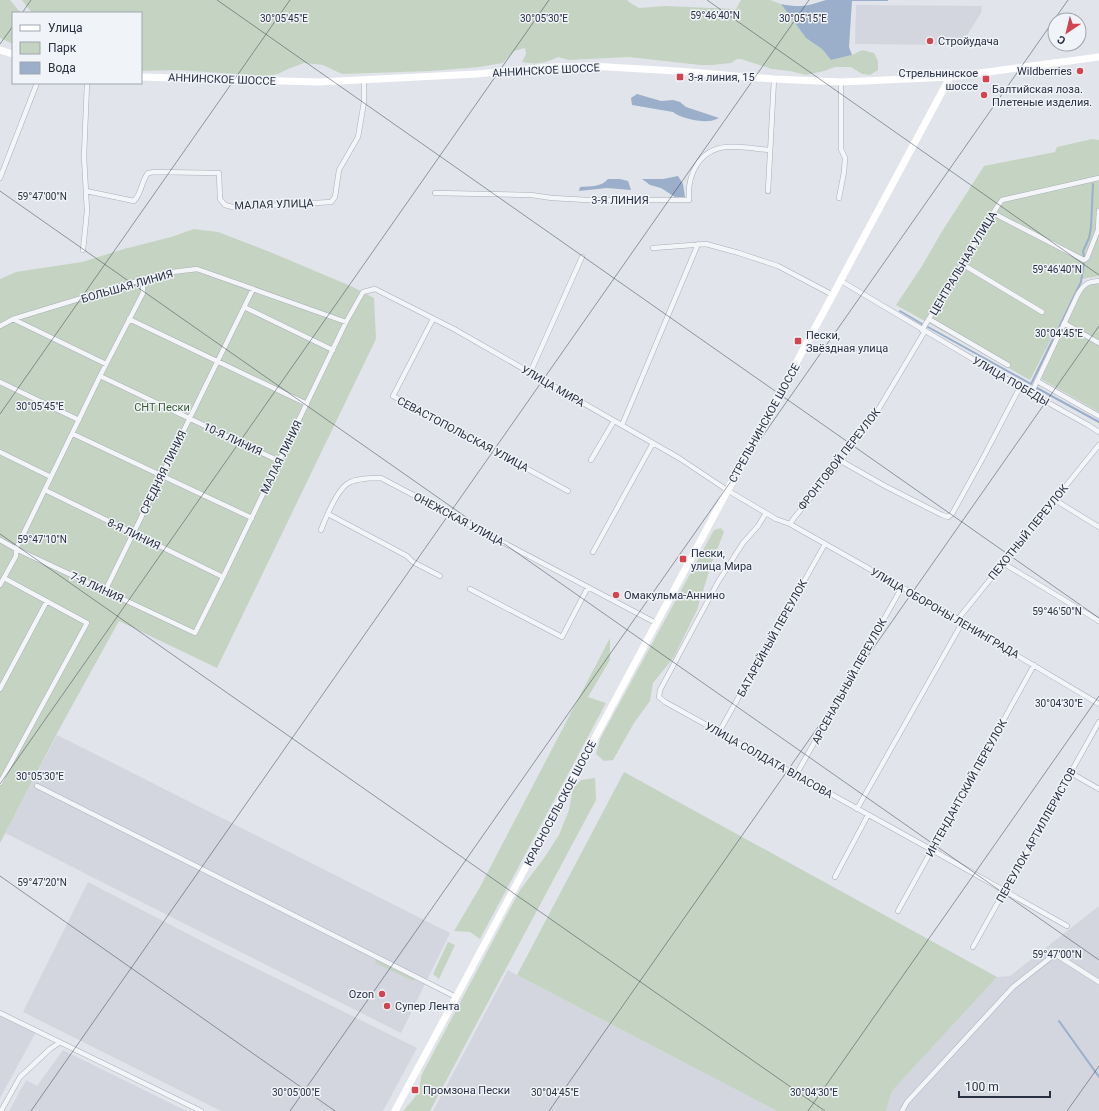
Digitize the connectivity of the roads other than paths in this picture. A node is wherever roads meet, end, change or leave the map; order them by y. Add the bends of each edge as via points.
1 (0, 50) edge
2 (12, 54) edge
3 (1099, 57) edge
4 (142, 77) edge
5 (950, 77) junction
6 (774, 79) junction
7 (364, 80) junction
8 (841, 82) junction
9 (37, 84) edge
10 (86, 84) edge
11 (770, 150) junction
12 (0, 178) edge
13 (1099, 178) edge
14 (86, 191) junction
15 (768, 191) dead end
16 (435, 193) dead end
17 (838, 198) dead end
18 (1099, 211) edge
19 (993, 213) junction
20 (1099, 230) edge
21 (698, 244) junction
22 (653, 248) dead end
23 (83, 250) dead end
24 (582, 257) dead end
25 (962, 264) junction
26 (143, 280) junction
27 (841, 281) junction
28 (1099, 281) edge
29 (253, 289) junction
30 (374, 289) joint
31 (833, 295) junction
32 (244, 307) junction
33 (1042, 312) dead end
34 (13, 319) junction
35 (129, 319) junction
36 (433, 319) junction
37 (929, 319) junction
38 (346, 322) junction
39 (1064, 323) junction
40 (0, 326) edge
41 (924, 331) junction
42 (1099, 343) edge
43 (333, 350) junction
44 (218, 361) junction
45 (106, 364) junction
46 (1008, 365) dead end
47 (530, 373) junction
48 (100, 376) junction
49 (1037, 381) junction
50 (0, 382) edge
51 (1020, 387) junction
52 (1031, 394) junction
53 (307, 404) junction
54 (1099, 416) edge
55 (190, 418) junction
56 (79, 420) junction
57 (614, 421) junction
58 (622, 425) junction
59 (1099, 432) edge
60 (73, 434) junction
61 (653, 443) junction
62 (1099, 445) edge
63 (0, 452) edge
64 (591, 460) dead end
65 (279, 461) junction
66 (841, 461) junction
67 (162, 476) junction
68 (51, 477) junction
69 (45, 490) junction
70 (568, 491) dead end
71 (726, 492) junction
72 (1055, 500) junction
73 (766, 513) junction
74 (328, 514) junction
75 (252, 518) junction
76 (790, 524) junction
77 (1099, 527) edge
78 (321, 530) dead end
79 (134, 533) junction
80 (0, 540) edge
81 (824, 544) junction
82 (16, 549) junction
83 (593, 552) dead end
84 (1003, 563) junction
85 (440, 576) dead end
86 (223, 577) junction
87 (4, 578) junction
88 (0, 585) edge
89 (588, 587) junction
90 (902, 587) junction
91 (470, 589) dead end
92 (105, 591) junction
93 (46, 601) junction
94 (958, 618) junction
95 (1099, 621) edge
96 (656, 622) junction
97 (962, 623) junction
98 (195, 633) joint
99 (1034, 665) junction
100 (0, 689) edge
101 (1099, 704) edge
102 (1099, 722) edge
103 (720, 732) junction
104 (1070, 773) junction
105 (796, 775) junction
106 (0, 783) edge
107 (37, 786) dead end
108 (1099, 789) edge
109 (857, 809) junction
110 (868, 815) junction
111 (932, 850) junction
112 (835, 877) dead end
113 (1005, 890) junction
114 (898, 911) dead end
115 (1067, 926) dead end
116 (973, 947) dead end
117 (1099, 982) edge
118 (456, 997) junction
119 (0, 1013) edge
120 (59, 1043) junction
121 (1, 1111) edge
122 (201, 1111) edge
123 (395, 1111) edge
124 (902, 1111) edge

1 - 2 main road
3 - 5 main road, АННИНСКОЕ ШОССЕ
4 - 7 main road, АННИНСКОЕ ШОССЕ via 319,82
5 - 8 main road, АННИНСКОЕ ШОССЕ
5 - 27 main road, СТРЕЛЬНИНСКОЕ ШОССЕ
6 - 7 main road, АННИНСКОЕ ШОССЕ via 590,66
6 - 8 main road, АННИНСКОЕ ШОССЕ
6 - 11 street
7 - 14 street, МАЛАЯ УЛИЦА via 364,102 358,137 340,170 335,197 330,202 236,208 225,205 220,199 219,173 148,173 139,196 134,201
8 - 17 street via 841,149 845,158
9 - 12 street
10 - 14 street
11 - 15 street
11 - 16 street, 3-Я ЛИНИЯ via 728,147 713,149 695,167 690,178 689,200 588,200 531,195
13 - 19 street, ЦЕНТРАЛЬНАЯ УЛИЦА via 1002,200
14 - 23 street via 87,211
18 - 20 street
19 - 20 street via 1084,260
19 - 25 street, ЦЕНТРАЛЬНАЯ УЛИЦА
21 - 22 street
21 - 31 street via 739,253 778,266
21 - 58 street
24 - 47 street
25 - 33 street
25 - 37 street, ЦЕНТРАЛЬНАЯ УЛИЦА
26 - 29 street, БОЛЬШАЯ ЛИНИЯ via 164,273 197,269
26 - 34 street, БОЛЬШАЯ ЛИНИЯ
26 - 35 street via 143,293
27 - 31 main road, СТРЕЛЬНИНСКОЕ ШОССЕ
27 - 41 street, УЛИЦА ПОБЕДЫ
28 - 39 street via 1088,282 1083,286
29 - 32 street, СРЕДНЯЯ ЛИНИЯ
29 - 38 street, БОЛЬШАЯ ЛИНИЯ
30 - 36 street, УЛИЦА МИРА
30 - 38 street, МАЛАЯ ЛИНИЯ via 362,292
31 - 71 main road, СТРЕЛЬНИНСКОЕ ШОССЕ
32 - 43 street
32 - 44 street, СРЕДНЯЯ ЛИНИЯ
34 - 40 street, БОЛЬШАЯ ЛИНИЯ
34 - 45 street
35 - 44 street
35 - 45 street
36 - 47 street, УЛИЦА МИРА
36 - 70 street, СЕВАСТОПОЛЬСКАЯ УЛИЦА via 393,396
37 - 41 street, ЦЕНТРАЛЬНАЯ УЛИЦА
37 - 46 street
38 - 43 street, МАЛАЯ ЛИНИЯ
39 - 42 street
39 - 49 street
41 - 51 street, УЛИЦА ПОБЕДЫ
41 - 66 street, ФРОНТОВОЙ ПЕРЕУЛОК via 878,410
43 - 53 street, МАЛАЯ ЛИНИЯ
44 - 53 street
44 - 55 street, СРЕДНЯЯ ЛИНИЯ
45 - 48 street
47 - 57 street, УЛИЦА МИРА
48 - 55 street, 10-Я ЛИНИЯ
48 - 56 street
49 - 52 street
49 - 54 street
50 - 56 street
51 - 52 street, УЛИЦА ПОБЕДЫ
51 - 66 street via 952,514 948,517
52 - 59 street, УЛИЦА ПОБЕДЫ
53 - 65 street, МАЛАЯ ЛИНИЯ
55 - 65 street, 10-Я ЛИНИЯ
55 - 67 street, СРЕДНЯЯ ЛИНИЯ
56 - 60 street
57 - 58 street, УЛИЦА МИРА
57 - 64 street
58 - 61 street, УЛИЦА МИРА
60 - 67 street
60 - 68 street
61 - 71 street, УЛИЦА МИРА via 679,458
61 - 83 street
62 - 72 street, ПЕХОТНЫЙ ПЕРЕУЛОК
63 - 68 street
65 - 75 street, МАЛАЯ ЛИНИЯ
66 - 76 street, ФРОНТОВОЙ ПЕРЕУЛОК
67 - 75 street
67 - 79 street, СРЕДНЯЯ ЛИНИЯ
68 - 69 street
69 - 79 street, 8-Я ЛИНИЯ
69 - 82 street
71 - 73 street, УЛИЦА МИРА
71 - 96 main road, КРАСНОСЕЛЬСКОЕ ШОССЕ
72 - 77 street
72 - 84 street, ПЕХОТНЫЙ ПЕРЕУЛОК
73 - 76 street, УЛИЦА ОБОРОНЫ ЛЕНИНГРАДА
73 - 103 street, УЛИЦА СОЛДАТА ВЛАСОВА via 718,582 660,690 659,696 665,702
74 - 78 street, ОНЕЖСКАЯ УЛИЦА
74 - 85 street
74 - 89 street, ОНЕЖСКАЯ УЛИЦА via 340,491 348,483 366,478 380,478
75 - 86 street, МАЛАЯ ЛИНИЯ
76 - 81 street, УЛИЦА ОБОРОНЫ ЛЕНИНГРАДА
79 - 86 street, 8-Я ЛИНИЯ
79 - 92 street, СРЕДНЯЯ ЛИНИЯ
80 - 82 street, 7-Я ЛИНИЯ
81 - 90 street, УЛИЦА ОБОРОНЫ ЛЕНИНГРАДА
81 - 103 street, БАТАРЕЙНЫЙ ПЕРЕУЛОК
82 - 87 street via 16,556
82 - 92 street, 7-Я ЛИНИЯ
84 - 94 street, ПЕХОТНЫЙ ПЕРЕУЛОК
84 - 95 street
86 - 98 street, МАЛАЯ ЛИНИЯ
87 - 88 street
87 - 93 street
89 - 91 street via 562,637
89 - 96 street, ОНЕЖСКАЯ УЛИЦА
90 - 94 street, УЛИЦА ОБОРОНЫ ЛЕНИНГРАДА
90 - 105 street, АРСЕНАЛЬНЫЙ ПЕРЕУЛОК
92 - 98 street, 7-Я ЛИНИЯ
93 - 100 street
93 - 106 street via 86,623
94 - 97 street, УЛИЦА ОБОРОНЫ ЛЕНИНГРАДА
96 - 118 main road, КРАСНОСЕЛЬСКОЕ ШОССЕ
97 - 99 street, УЛИЦА ОБОРОНЫ ЛЕНИНГРАДА
97 - 109 street
99 - 101 street, УЛИЦА ОБОРОНЫ ЛЕНИНГРАДА
99 - 111 street, ИНТЕНДАНТСКИЙ ПЕРЕУЛОК
102 - 104 street, ПЕРЕУЛОК АРТИЛЛЕРИСТОВ
103 - 105 street, УЛИЦА СОЛДАТА ВЛАСОВА
104 - 108 street
104 - 113 street, ПЕРЕУЛОК АРТИЛЛЕРИСТОВ
105 - 109 street, УЛИЦА СОЛДАТА ВЛАСОВА
107 - 118 street
109 - 110 street, УЛИЦА СОЛДАТА ВЛАСОВА
110 - 111 street, УЛИЦА СОЛДАТА ВЛАСОВА
110 - 112 street
111 - 113 street, УЛИЦА СОЛДАТА ВЛАСОВА
111 - 114 street, ИНТЕНДАНТСКИЙ ПЕРЕУЛОК
113 - 115 street, УЛИЦА СОЛДАТА ВЛАСОВА
113 - 116 street, ПЕРЕУЛОК АРТИЛЛЕРИСТОВ
117 - 124 street via 1055,954 1013,987 907,1102
118 - 123 main road, КРАСНОСЕЛЬСКОЕ ШОССЕ
119 - 120 street
120 - 121 street via 20,1077
120 - 122 street

